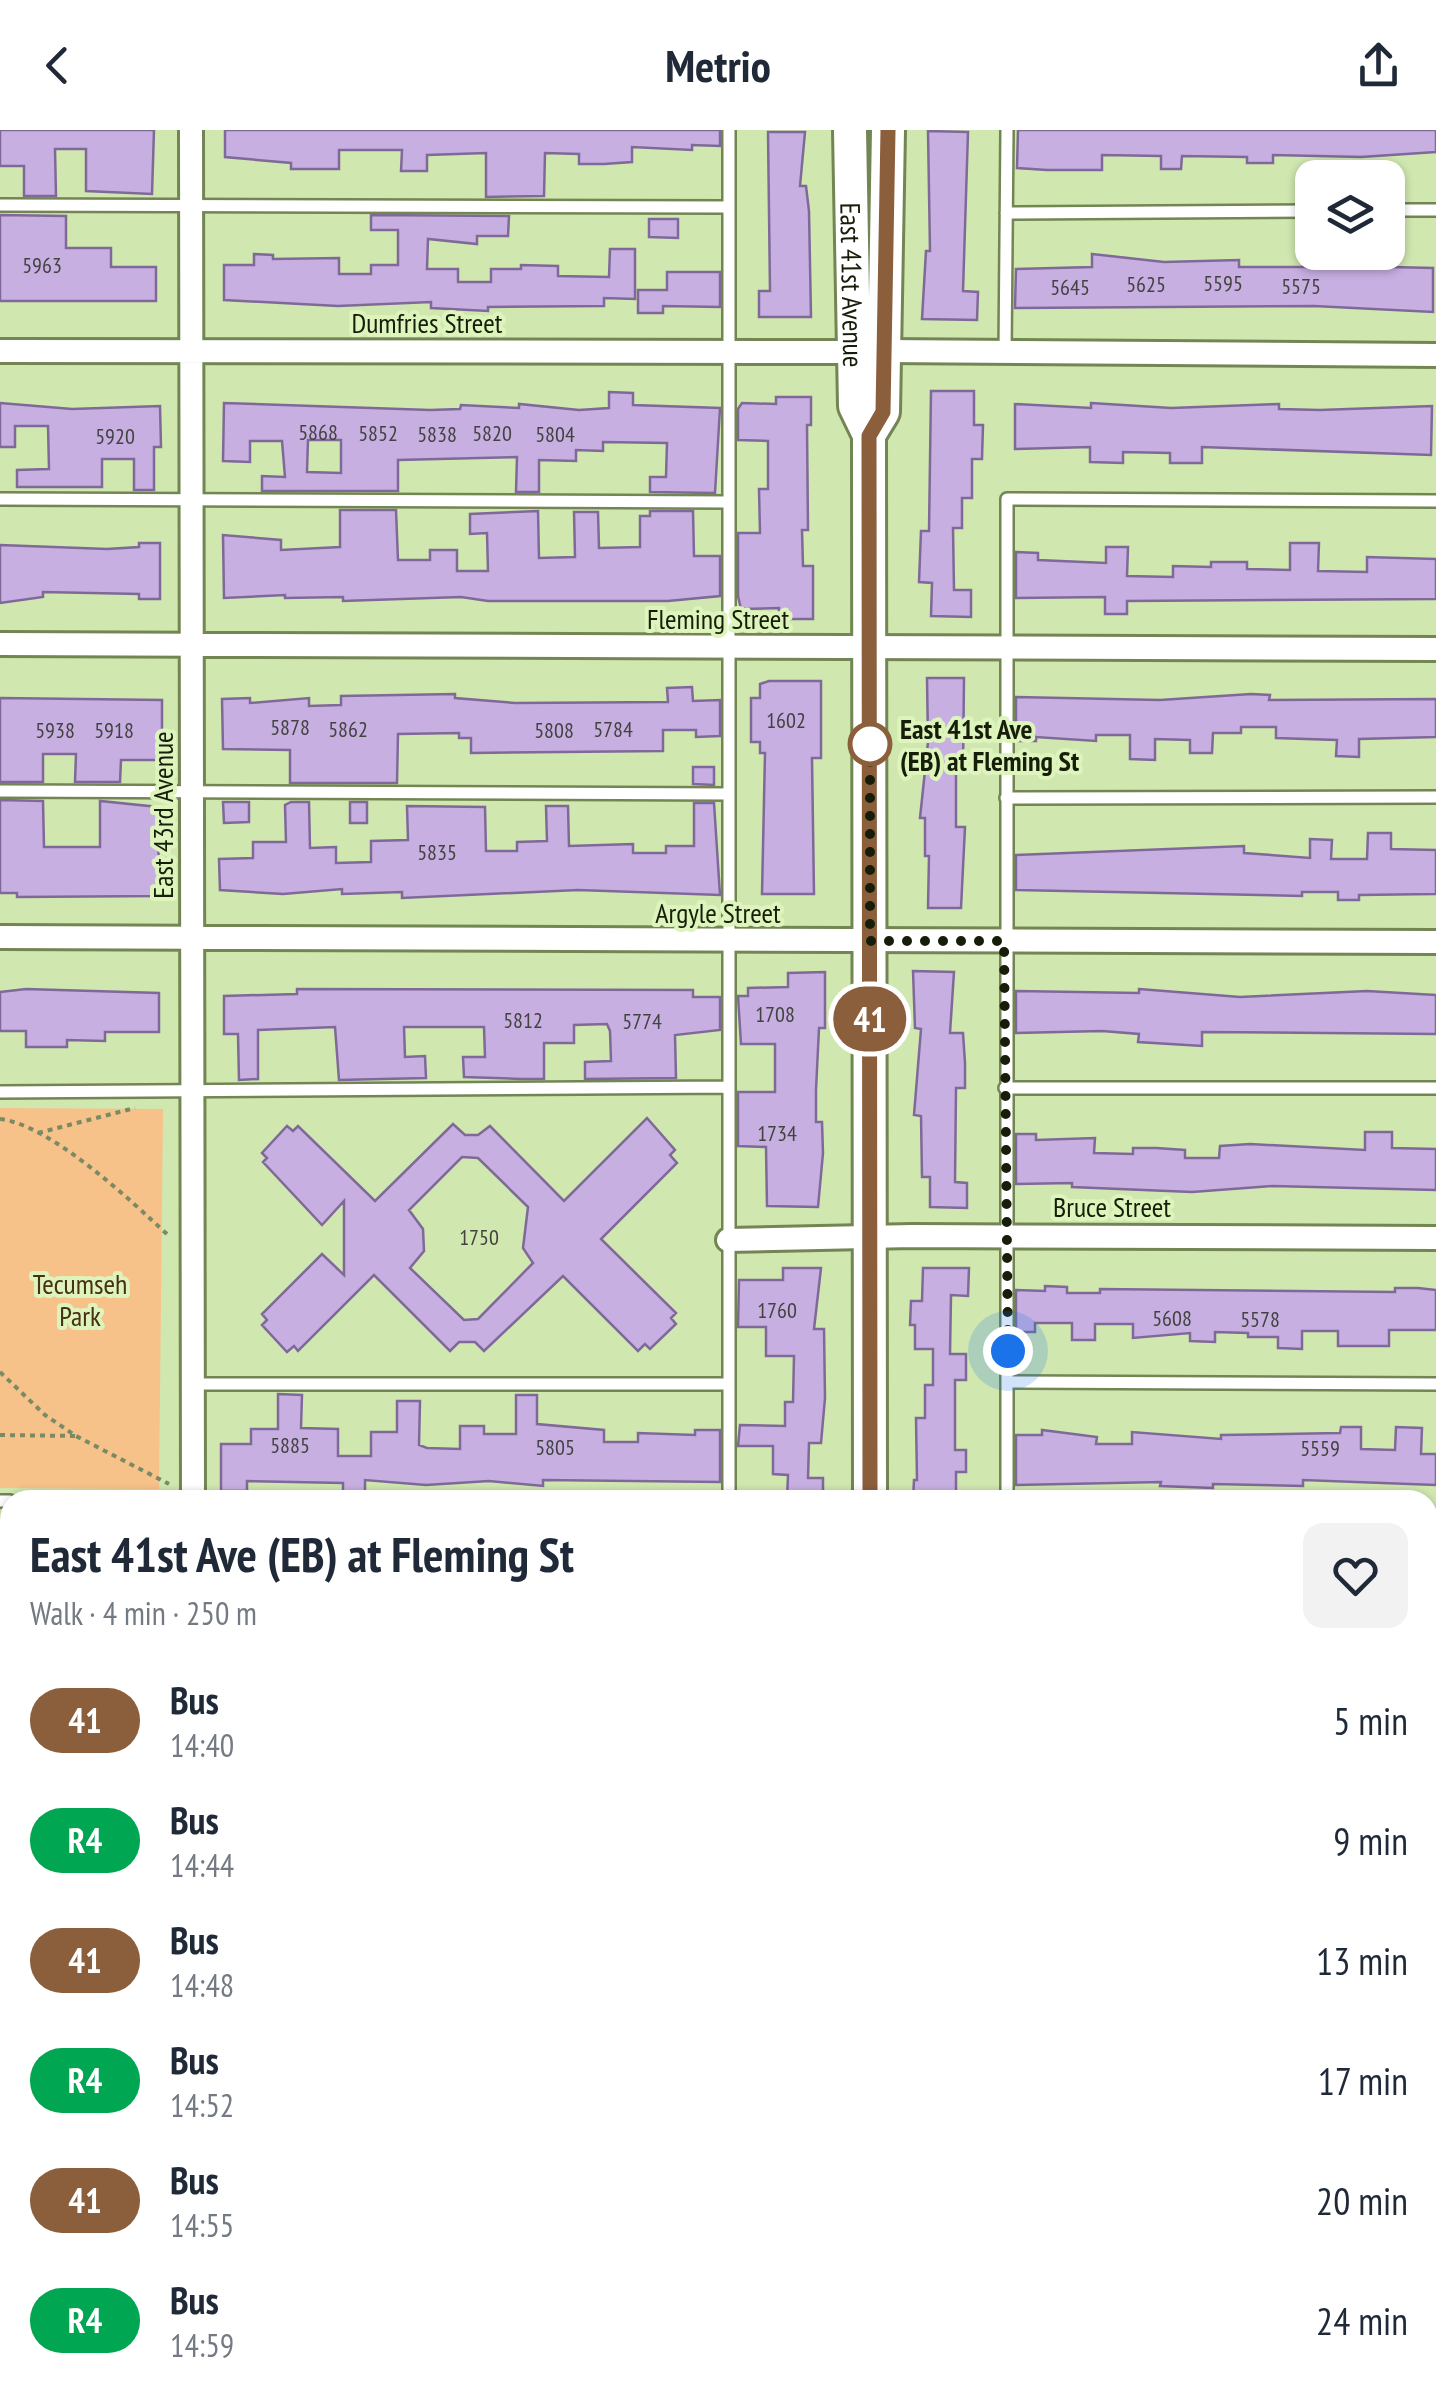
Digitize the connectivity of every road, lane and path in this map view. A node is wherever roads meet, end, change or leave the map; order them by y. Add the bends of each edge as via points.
1 (191, 130) edge
2 (729, 130) edge
3 (850, 130) edge
4 (888, 130) edge
5 (1007, 130) edge
6 (0, 205) edge
7 (191, 207) junction
8 (728, 207) junction
9 (1405, 210) edge
10 (1436, 210) edge
11 (1295, 211) edge
12 (1006, 213) junction
13 (0, 351) edge
14 (869, 351) junction
15 (194, 352) junction
16 (729, 352) junction
17 (1006, 354) junction
18 (1436, 355) edge
19 (0, 499) edge
20 (193, 500) junction
21 (1436, 501) edge
22 (728, 502) junction
23 (0, 644) edge
24 (192, 646) junction
25 (869, 647) junction
26 (730, 650) junction
27 (1007, 650) junction
28 (1436, 650) edge
29 (0, 791) edge
30 (194, 792) junction
31 (729, 794) junction
32 (1436, 797) edge
33 (1006, 798) junction
34 (192, 937) junction
35 (0, 938) edge
36 (870, 941) junction
37 (1004, 941) junction
38 (728, 942) junction
39 (1436, 942) edge
40 (728, 1087) junction
41 (1005, 1088) junction
42 (1436, 1088) edge
43 (168, 1091) junction
44 (192, 1091) junction
45 (0, 1092) edge
46 (0, 1119) edge
47 (37, 1133) junction
48 (168, 1235) dead end
49 (1006, 1236) junction
50 (870, 1237) junction
51 (1436, 1238) edge
52 (728, 1240) junction
53 (0, 1372) edge
54 (1008, 1382) junction
55 (193, 1384) junction
56 (729, 1384) junction
57 (1436, 1384) edge
58 (0, 1435) edge
59 (76, 1436) junction
60 (170, 1484) dead end
61 (193, 1490) edge
62 (729, 1490) edge
63 (870, 1490) edge
64 (1007, 1490) edge

1 - 7 street, East 43rd Avenue
2 - 8 lane
3 - 14 main road, East 41st Avenue
4 - 14 main road, East 41st Avenue
5 - 12 lane
6 - 7 lane
7 - 8 lane
7 - 15 street, East 43rd Avenue
8 - 16 lane
9 - 10 lane
11 - 12 lane
12 - 17 lane
13 - 15 street, Dumfries Street
14 - 16 street, Dumfries Street
14 - 17 street, Dumfries Street
14 - 25 main road, East 41st Avenue via 855,406 869,436
15 - 16 street, Dumfries Street
15 - 20 street, East 43rd Avenue
16 - 22 lane
17 - 18 street, Dumfries Street
19 - 20 lane
20 - 22 lane
20 - 24 street, East 43rd Avenue
21 - 27 lane via 1007,499
22 - 26 lane
23 - 24 street, Fleming Street
24 - 26 street, Fleming Street
24 - 30 street, East 43rd Avenue
25 - 26 street, Fleming Street
25 - 27 street, Fleming Street
25 - 36 main road, East 41st Avenue
26 - 31 lane
27 - 28 street, Fleming Street
27 - 33 lane
29 - 30 lane
30 - 31 lane
30 - 34 street, East 43rd Avenue
31 - 38 lane
32 - 33 lane
33 - 37 lane
34 - 35 street, Argyle Street
34 - 38 street, Argyle Street
34 - 44 street, East 43rd Avenue
36 - 37 street, Argyle Street
36 - 38 street, Argyle Street
36 - 50 main road, East 41st Avenue
37 - 39 street, Argyle Street
37 - 41 lane
38 - 40 lane
40 - 44 lane
40 - 52 lane
41 - 42 lane
41 - 49 lane
43 - 44 lane
43 - 45 lane
43 - 47 path via 159,1103
44 - 55 street, East 43rd Avenue
46 - 47 path
47 - 48 path
49 - 50 street, Bruce Street
49 - 51 street, Bruce Street
49 - 54 lane
50 - 52 street, Bruce Street
50 - 63 main road, East 41st Avenue
52 - 56 lane
53 - 59 path
54 - 57 lane
54 - 64 lane
55 - 56 lane
55 - 61 street, East 43rd Avenue
56 - 62 lane
58 - 59 path
59 - 60 path

